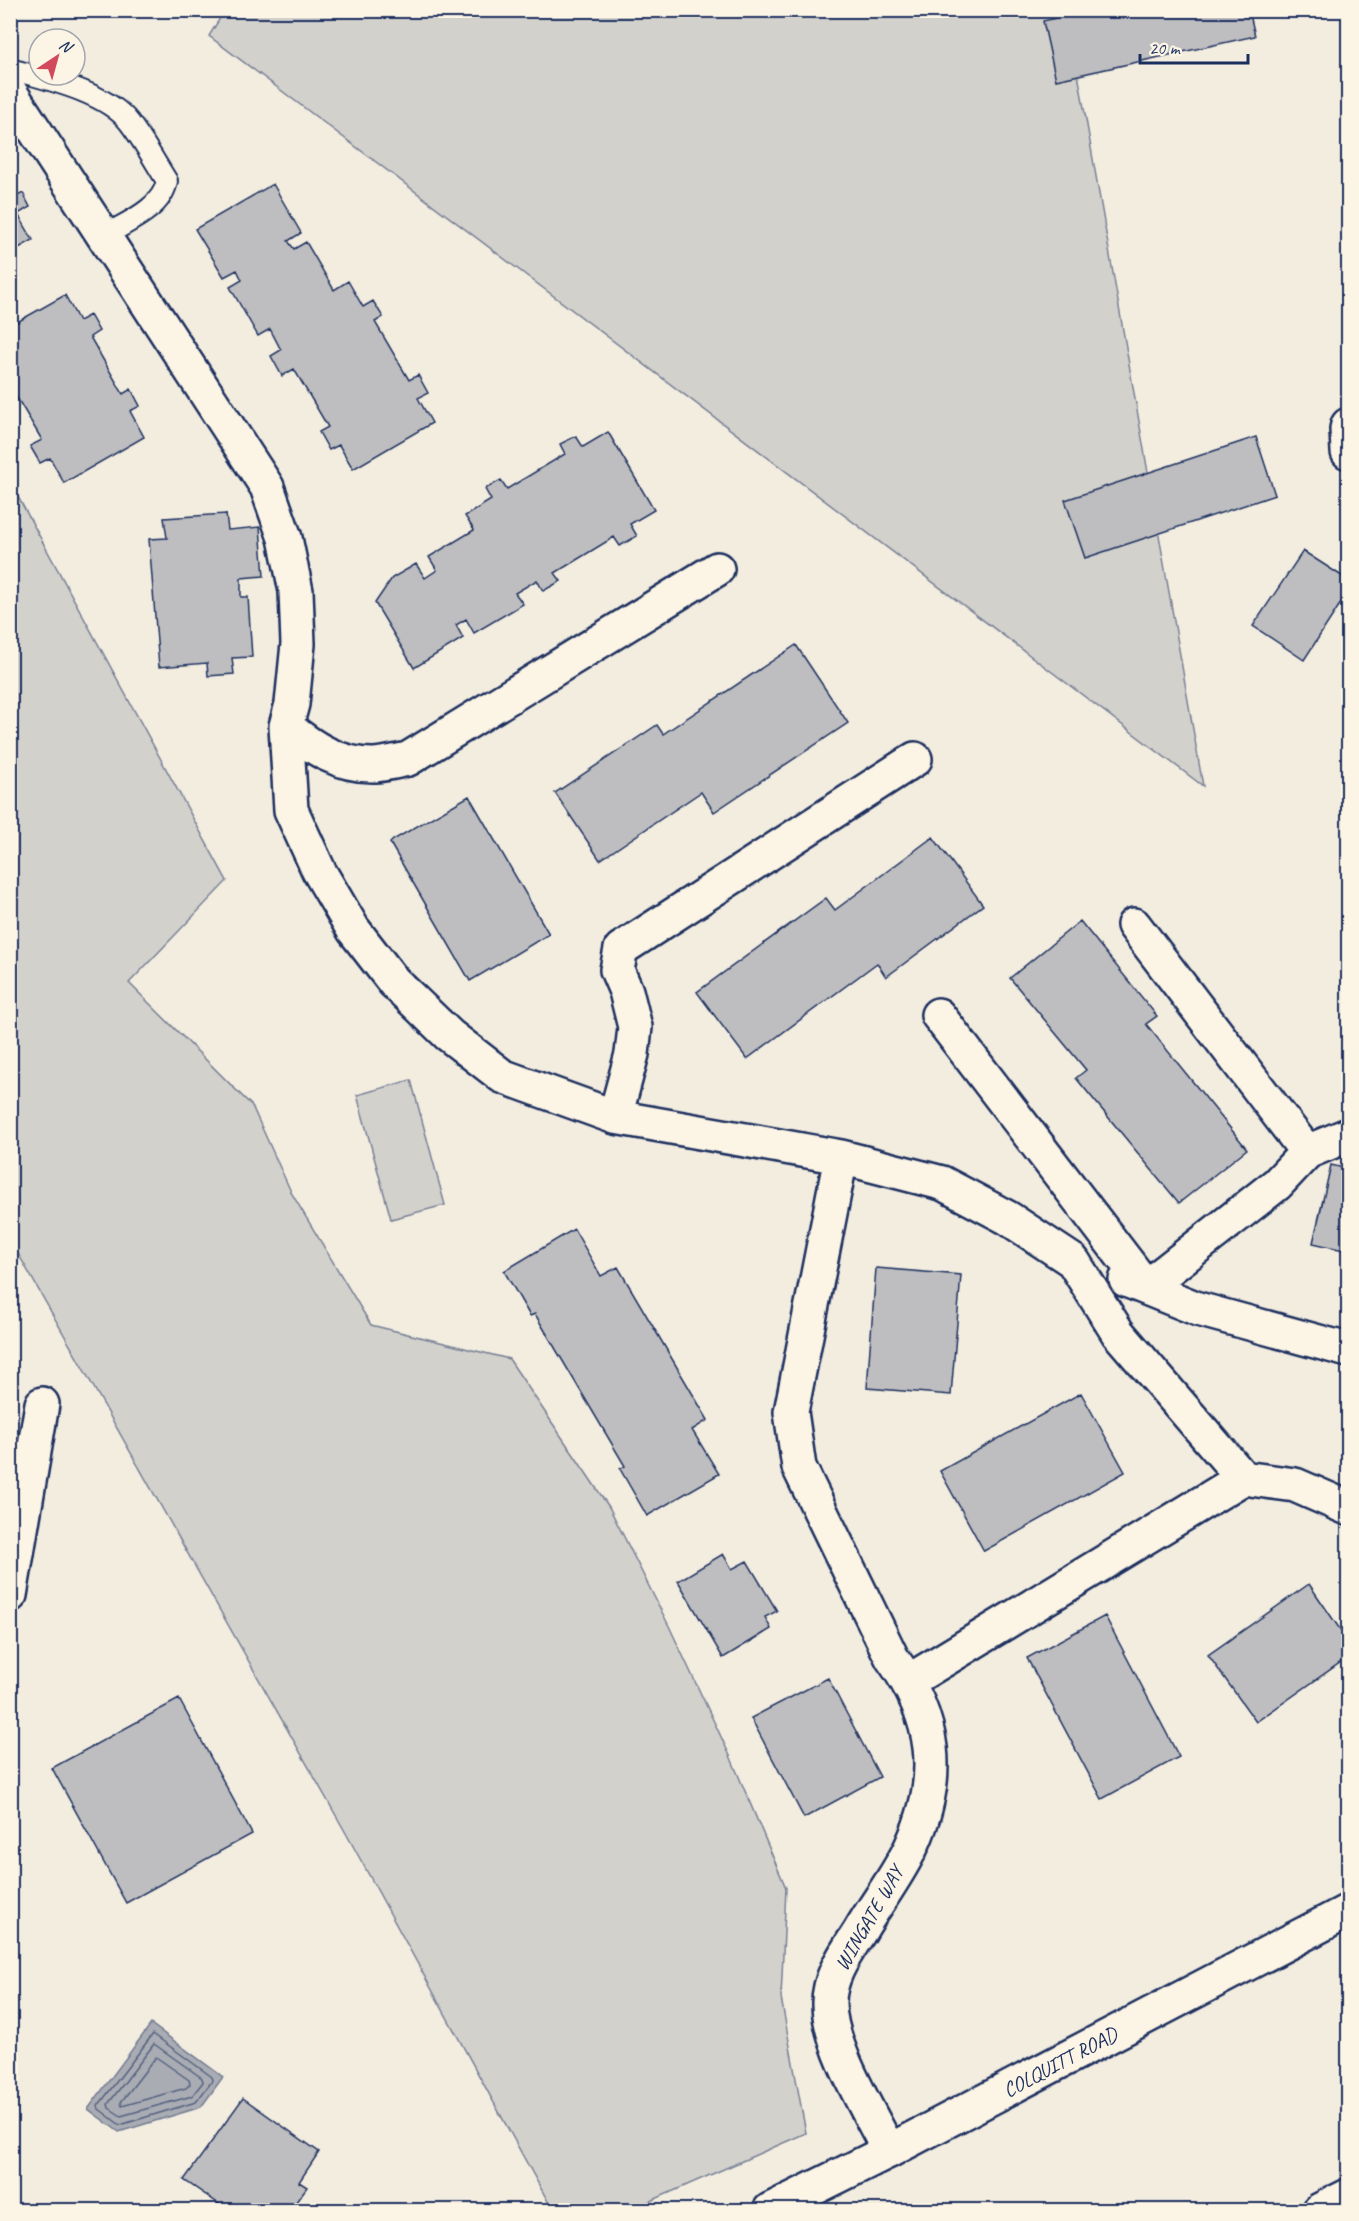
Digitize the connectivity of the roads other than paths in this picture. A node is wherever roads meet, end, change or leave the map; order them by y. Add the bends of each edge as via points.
1 (10, 69) edge
2 (10, 92) edge
3 (104, 236) junction
4 (1348, 425) edge
5 (1348, 452) edge
6 (717, 569) dead end
7 (286, 726) junction
8 (915, 759) dead end
9 (1134, 925) dead end
10 (938, 1015) dead end
11 (615, 1117) junction
12 (1348, 1135) edge
13 (1306, 1152) junction
14 (841, 1157) junction
15 (1073, 1261) junction
16 (1146, 1287) junction
17 (1348, 1350) edge
18 (42, 1404) dead end
19 (1243, 1478) junction
20 (1348, 1508) edge
21 (10, 1595) edge
22 (909, 1681) junction
23 (1348, 1911) edge
24 (889, 2151) junction
25 (1348, 2196) edge
26 (770, 2211) edge
27 (1320, 2211) edge

1 - 3 lane via 69,85 110,105 128,120 167,181 165,193 153,206
2 - 3 main road
3 - 7 main road via 267,488 285,538 296,591 298,644
4 - 5 main road
6 - 7 main road via 408,759 375,765 338,760 308,746
7 - 11 main road via 291,810 319,872 347,919 394,982 449,1035 502,1076
8 - 11 main road via 621,949 617,970 635,1027
9 - 13 main road
10 - 16 main road
11 - 14 main road
12 - 13 main road
13 - 16 main road via 1277,1184
14 - 15 main road via 942,1183 1008,1218
14 - 22 main road, WINGATE WAY via 791,1412 799,1467 892,1658
15 - 16 main road
15 - 19 main road via 1118,1333
16 - 17 main road via 1198,1309
18 - 21 main road
19 - 20 main road via 1295,1485
19 - 22 main road
22 - 24 main road, WINGATE WAY via 923,1712 931,1745 927,1805 911,1847 836,1969 829,2004 835,2042
23 - 24 main road, COLQUITT ROAD
24 - 26 main road, COLQUITT ROAD
25 - 27 main road

